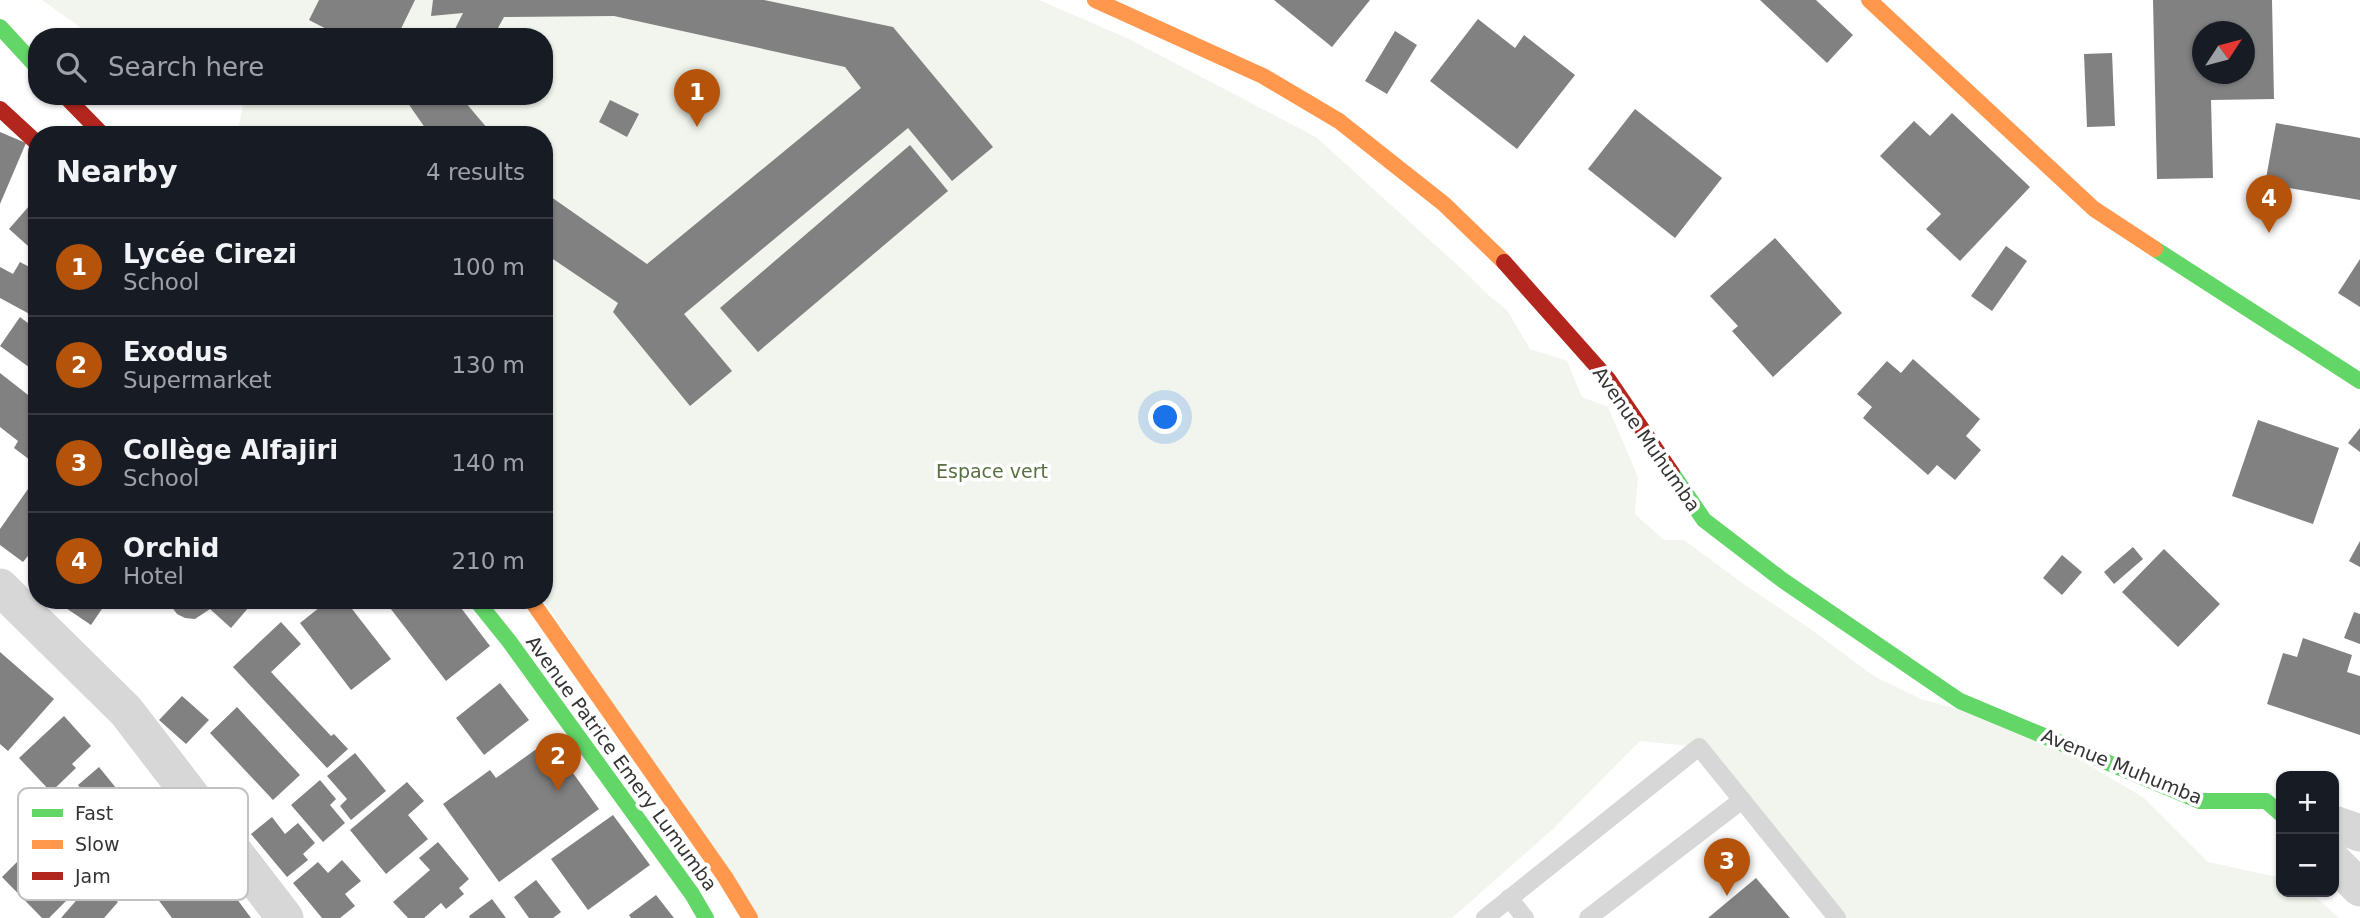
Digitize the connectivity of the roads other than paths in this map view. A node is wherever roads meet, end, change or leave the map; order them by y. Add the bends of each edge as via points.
1 (1095, 0) edge
2 (1869, 0) edge
3 (0, 27) edge
4 (28, 57) edge
5 (74, 105) edge
6 (0, 110) edge
7 (94, 126) edge
8 (28, 134) edge
9 (2360, 381) edge
10 (0, 587) edge
11 (483, 609) edge
12 (537, 609) edge
13 (185, 788) edge
14 (1742, 800) junction
15 (2276, 807) edge
16 (2339, 826) edge
17 (2360, 833) edge
18 (2339, 861) edge
19 (2360, 863) edge
20 (2339, 865) edge
21 (248, 870) edge
22 (2360, 888) edge
23 (1509, 898) junction
24 (285, 918) edge
25 (706, 918) edge
26 (750, 918) edge
27 (1485, 918) edge
28 (1525, 918) edge
29 (1588, 918) edge
30 (1838, 918) edge

1 - 15 street, Avenue Muhumba via 1263,76 1339,121 1444,204 1519,276 1608,379 1704,520 1960,701 2200,801
2 - 9 street via 2094,209
3 - 4 street
5 - 7 street
6 - 8 street
10 - 13 street via 126,711
11 - 25 street, Avenue Patrice Emery Lumumba
12 - 26 street, Avenue Patrice Emery Lumumba
14 - 23 lane via 1699,747
14 - 29 lane
14 - 30 lane
16 - 17 street
18 - 19 street
20 - 22 street
21 - 24 street
23 - 27 lane
23 - 28 lane

